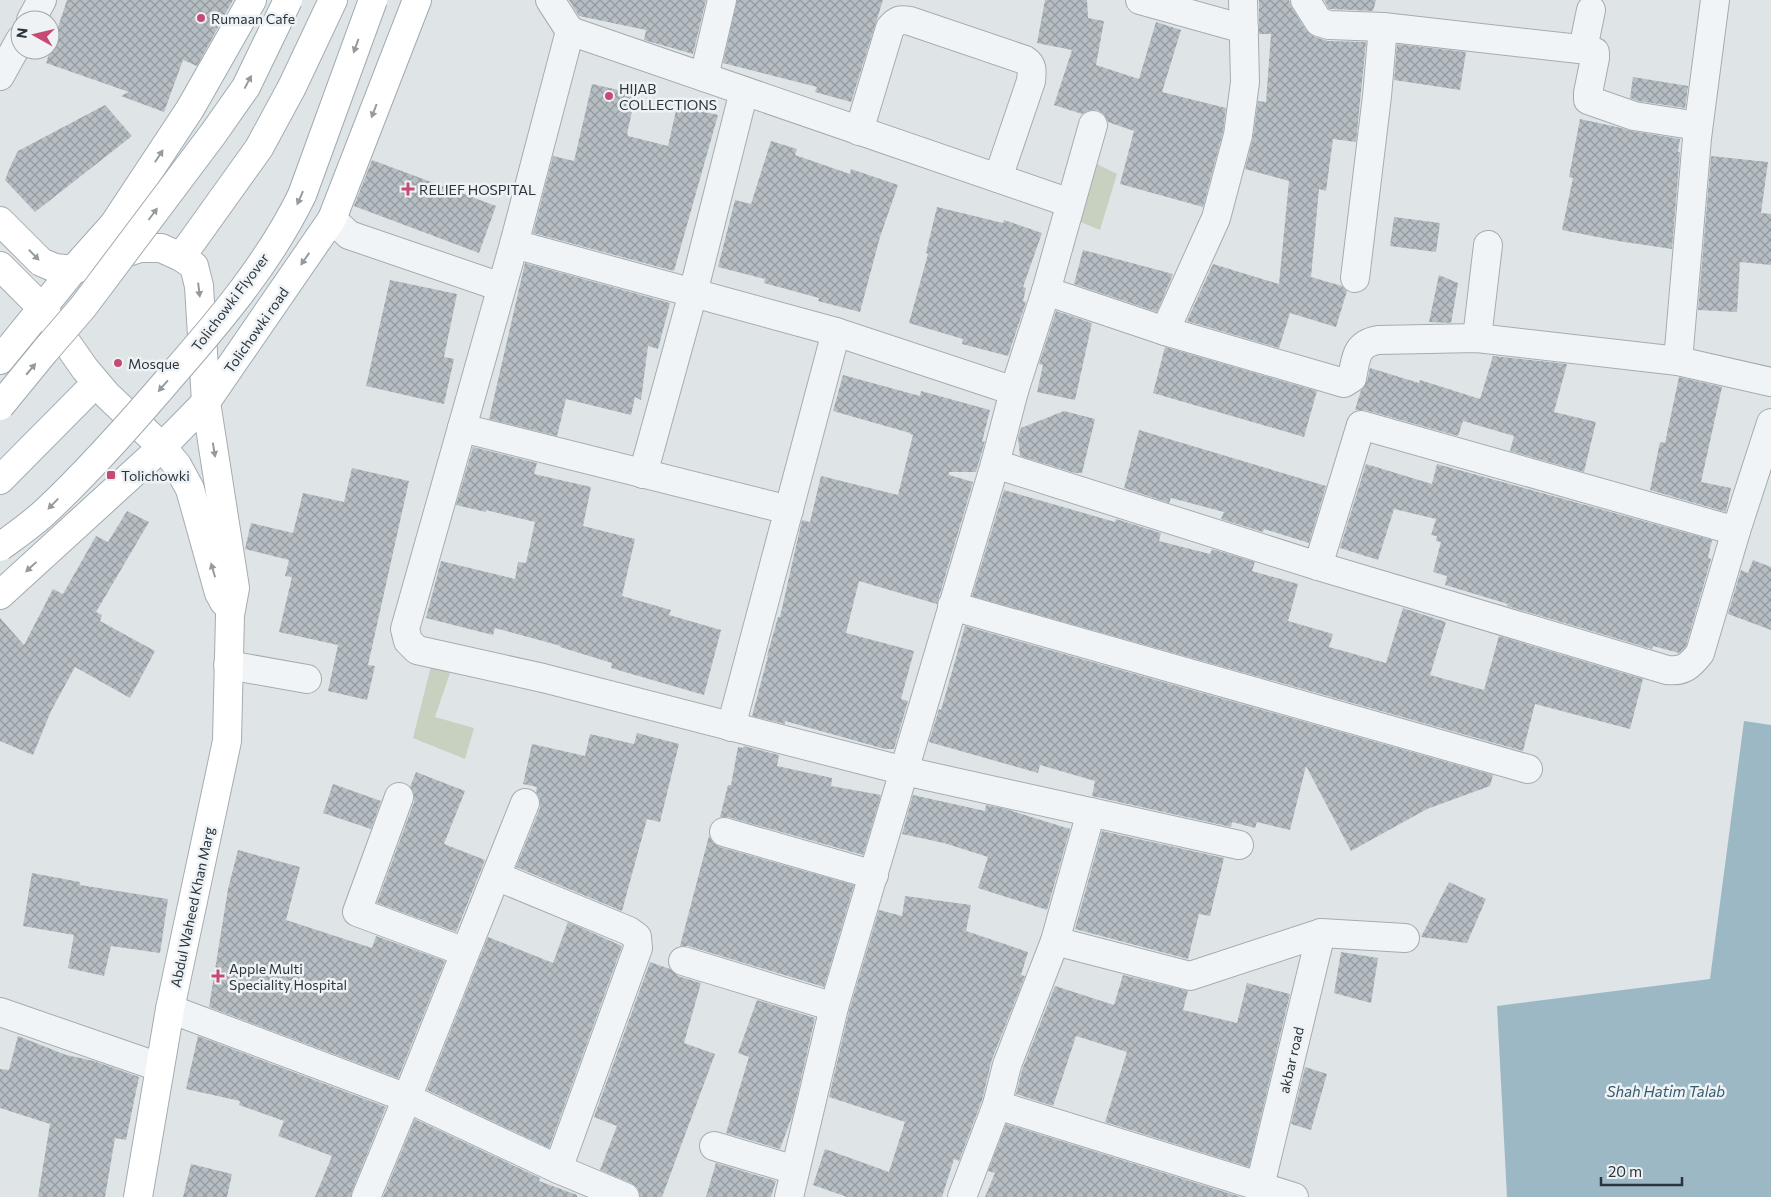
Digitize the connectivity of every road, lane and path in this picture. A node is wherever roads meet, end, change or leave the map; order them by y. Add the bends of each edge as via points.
1 (252, 0) edge
2 (288, 0) edge
3 (333, 0) edge
4 (372, 0) edge
5 (417, 0) edge
6 (550, 0) edge
7 (722, 0) edge
8 (1140, 0) edge
9 (1243, 0) edge
10 (1305, 0) edge
11 (1715, 0) edge
12 (1591, 10) dead end
13 (1383, 27) junction
14 (1244, 29) junction
15 (570, 31) junction
16 (1583, 49) junction
17 (10, 58) edge
18 (0, 76) edge
19 (704, 77) junction
20 (744, 91) junction
21 (1093, 125) dead end
22 (1698, 126) junction
23 (859, 131) junction
24 (998, 178) junction
25 (1070, 203) junction
26 (332, 219) junction
27 (0, 221) edge
28 (514, 244) junction
29 (1488, 245) dead end
30 (181, 257) junction
31 (0, 266) edge
32 (73, 270) junction
33 (1355, 278) dead end
34 (501, 287) junction
35 (1046, 291) junction
36 (693, 293) junction
37 (43, 309) junction
38 (1165, 331) junction
39 (836, 332) junction
40 (1477, 338) junction
41 (0, 360) edge
42 (1678, 361) junction
43 (1771, 382) edge
44 (96, 383) junction
45 (1014, 391) junction
46 (206, 402) junction
47 (0, 406) edge
48 (1771, 423) edge
49 (462, 428) junction
50 (162, 447) junction
51 (995, 464) junction
52 (643, 474) junction
53 (0, 480) edge
54 (789, 510) junction
55 (1736, 531) junction
56 (0, 547) edge
57 (1318, 566) junction
58 (0, 594) edge
59 (952, 606) junction
60 (230, 615) junction
61 (228, 665) junction
62 (306, 679) dead end
63 (732, 727) junction
64 (1528, 769) dead end
65 (905, 771) junction
66 (399, 797) dead end
67 (525, 803) dead end
68 (1091, 812) junction
69 (724, 832) dead end
70 (1239, 845) dead end
71 (874, 875) junction
72 (496, 876) junction
73 (1321, 933) junction
74 (1405, 938) dead end
75 (1055, 942) junction
76 (465, 952) junction
77 (684, 961) dead end
78 (834, 1007) junction
79 (170, 1009) junction
80 (0, 1012) edge
81 (159, 1066) junction
82 (407, 1098) junction
83 (997, 1105) junction
84 (714, 1146) dead end
85 (558, 1169) junction
86 (1260, 1186) junction
87 (795, 1189) edge
88 (138, 1197) edge
89 (366, 1197) edge
90 (625, 1197) edge
91 (962, 1197) edge
92 (1294, 1197) edge

32 -> 1 main road via 114,224 190,109
47 -> 2 main road, bridge via 83,307 213,134 246,87
3 - 30 main road via 259,148
4 -> 56 main road, Tolichowki Flyover, bridge via 302,195 257,270 205,338 125,430 44,513
5 -> 26 main road, Tolichowki road
6 - 15 street
7 - 19 street
8 - 14 street
9 - 14 street
10 - 13 street via 1319,22
11 - 22 street
12 - 16 street
13 - 16 street
13 - 33 street
14 - 38 street via 1245,82 1238,135 1216,218
15 - 19 street
15 - 28 street
16 - 22 street via 1595,52 1588,100 1621,113
17 - 18 street
19 - 20 street
20 - 23 street
20 - 36 street
21 - 25 street
22 - 42 street
23 - 24 street
23 - 24 street via 890,28 896,21 910,21 1030,63 1031,81
24 - 25 street
25 - 35 street
26 - 34 street via 349,235
26 -> 46 main road, Tolichowki road
27 -> 32 main road via 41,262
28 - 34 street
28 - 36 street
29 - 40 street
30 - 32 main road via 161,248 140,248
30 -> 46 main road, Abdul Waheed Khan Marg via 194,266 199,286
31 - 37 main road
32 - 37 main road
34 - 49 street
35 - 38 street
35 - 45 street
36 - 39 street
36 - 52 street
37 - 41 main road
37 - 44 main road
38 - 40 street via 1344,383 1352,378 1357,351 1369,342
39 - 45 street
39 - 54 street
40 - 42 street
42 - 43 street
44 - 50 main road
44 - 53 main road
45 - 51 street
46 - 50 main road, Tolichowki road
46 -> 60 main road, Abdul Waheed Khan Marg via 234,588
48 - 55 street
49 - 52 street
49 - 63 street via 405,629 408,641 417,650
50 -> 58 main road, Tolichowki road
60 -> 50 main road via 219,593 190,489
51 - 57 street
51 - 59 street
52 - 54 street
54 - 63 street
55 - 57 street via 1700,653 1689,666 1677,671
55 - 57 street via 1361,425
59 - 64 street
59 - 65 street
60 - 61 main road, Abdul Waheed Khan Marg
61 - 62 street
61 - 79 main road, Abdul Waheed Khan Marg via 227,741
63 - 65 street
65 - 68 street
65 - 71 street
66 - 76 street via 357,912
67 - 72 street
68 - 70 street
68 - 75 street
69 - 71 street
71 - 78 street
72 - 76 street
72 - 85 street via 629,931 637,938 638,948
73 - 74 street
73 - 75 street via 1190,976
73 - 86 street, akbar road
75 - 83 street via 1006,1065
76 - 82 street
77 - 78 street
78 - 87 street
79 - 81 main road, Abdul Waheed Khan Marg
79 - 82 street
80 - 81 street
81 - 88 main road, Abdul Waheed Khan Marg
82 - 85 street
82 - 89 street
83 - 86 street
83 - 91 street
84 - 87 street
85 - 90 street
86 - 92 street

